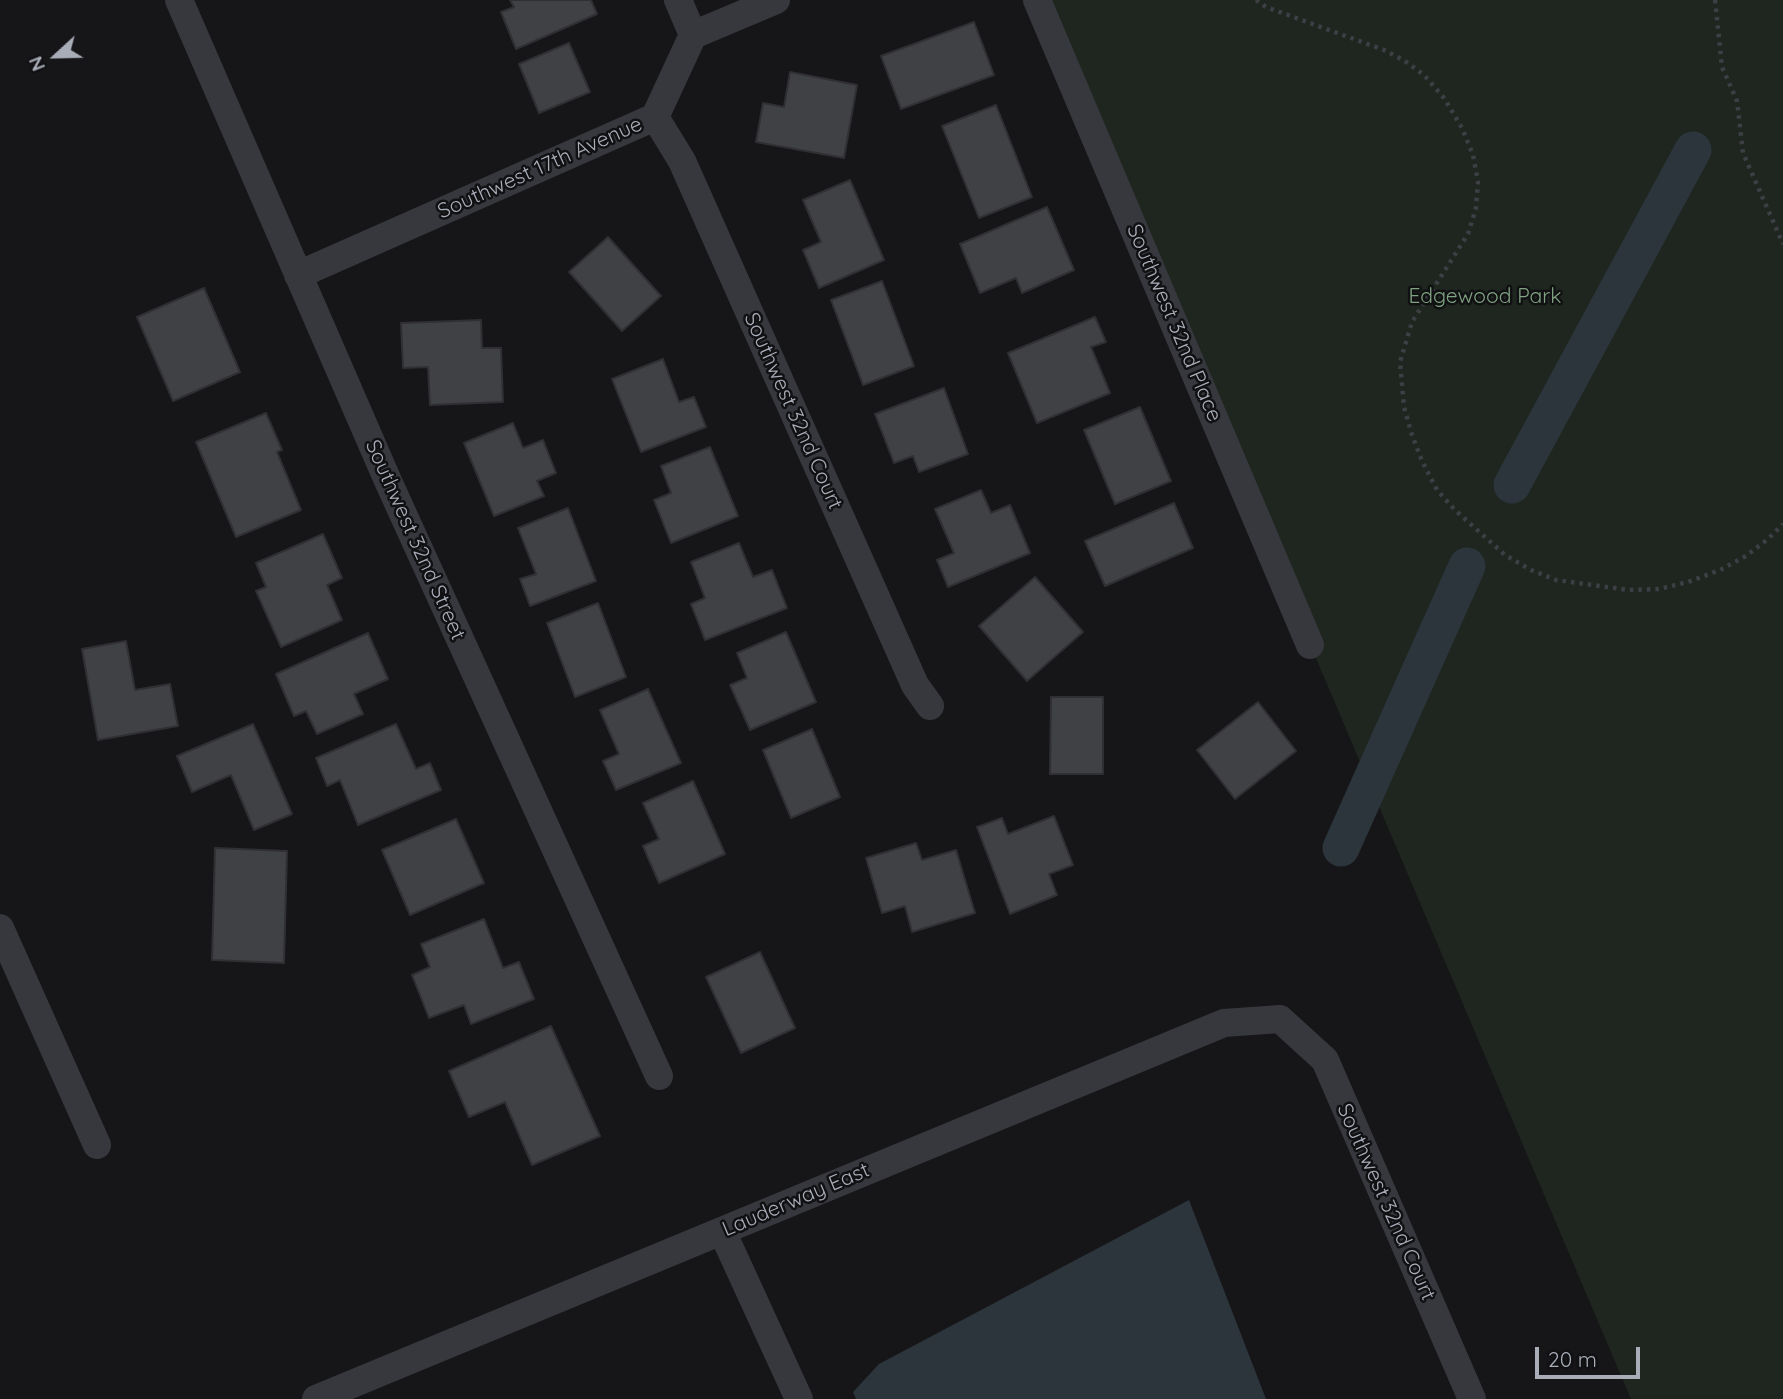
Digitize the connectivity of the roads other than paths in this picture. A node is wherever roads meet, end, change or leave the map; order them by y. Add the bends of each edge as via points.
1 (179, 0) edge
2 (678, 0) edge
3 (776, 0) edge
4 (1037, 0) edge
5 (693, 35) junction
6 (656, 117) junction
7 (298, 275) junction
8 (1310, 645) dead end
9 (930, 706) dead end
10 (0, 928) edge
11 (1280, 1019) joint
12 (659, 1076) dead end
13 (97, 1144) dead end
14 (722, 1231) junction
15 (316, 1399) edge
16 (799, 1399) edge
17 (1472, 1399) edge

1 - 7 street, Southwest 32nd Street
2 - 5 street
3 - 5 street
4 - 8 street, Southwest 32nd Place
5 - 6 street, Southwest 17th Avenue
6 - 7 street, Southwest 17th Avenue
6 - 9 street, Southwest 32nd Court via 682,161 915,685
7 - 12 street, Southwest 32nd Street
10 - 13 street
11 - 14 street, Lauderway East via 1224,1023
11 - 17 street, Southwest 32nd Court via 1325,1060
14 - 15 street, Lauderway East
14 - 16 street

